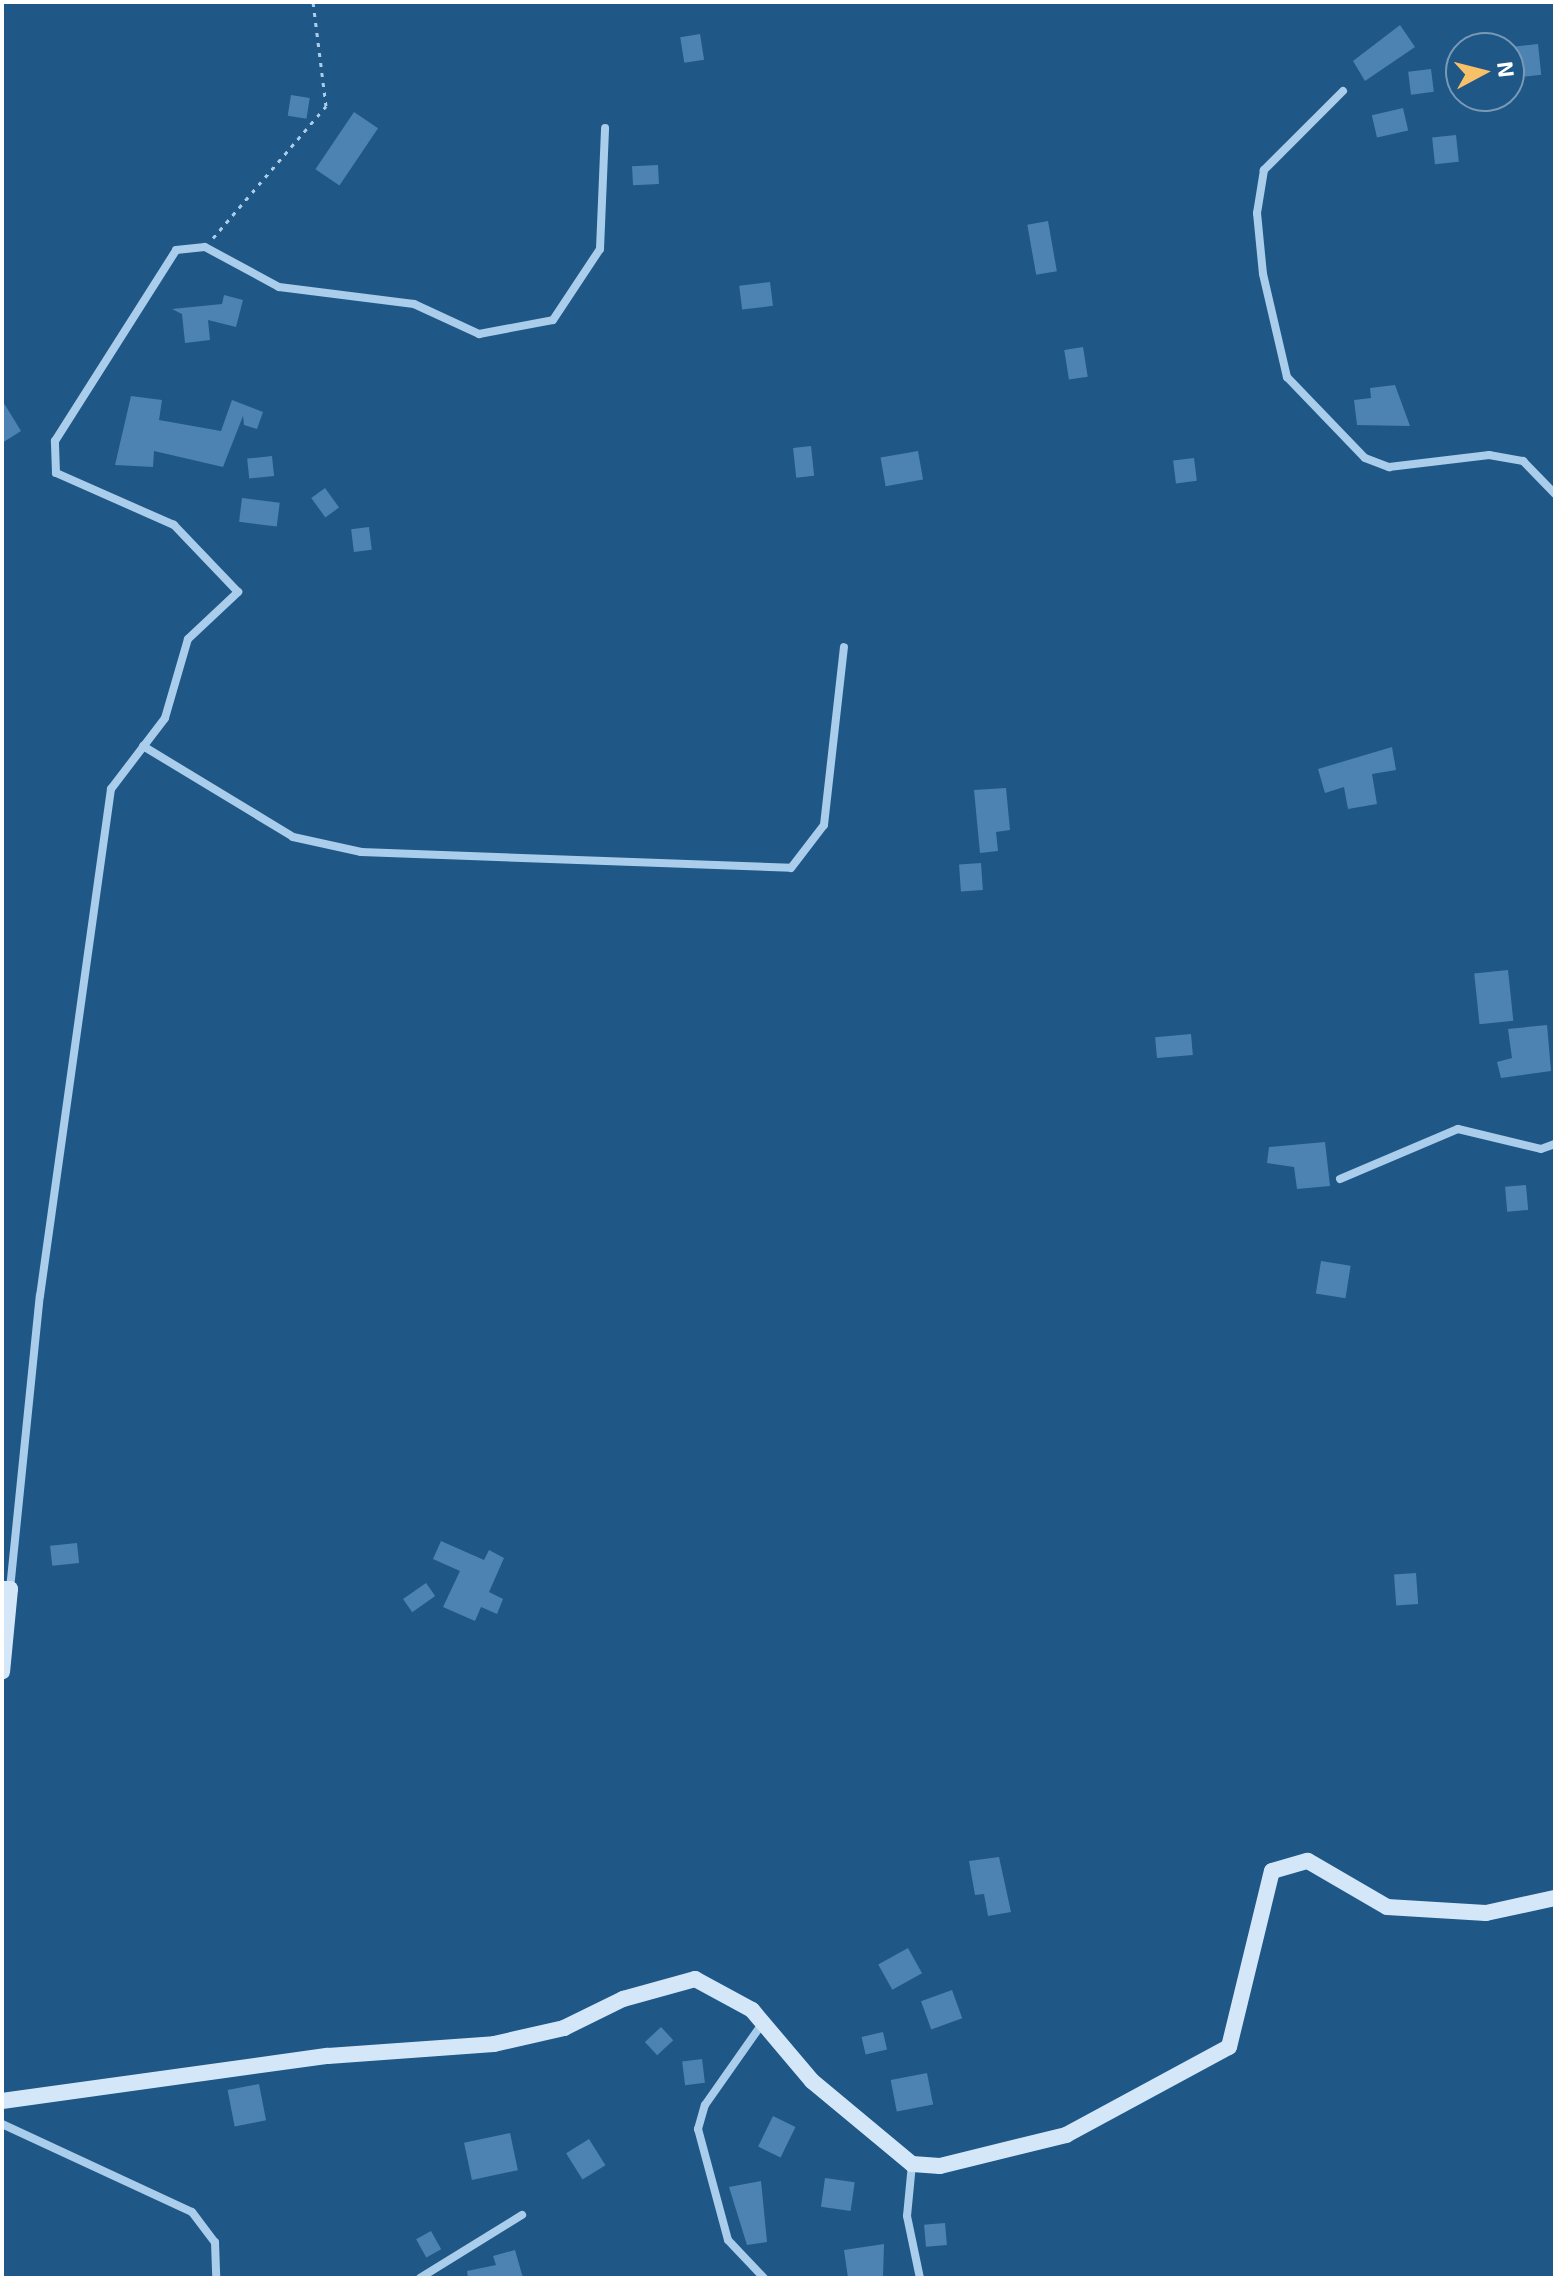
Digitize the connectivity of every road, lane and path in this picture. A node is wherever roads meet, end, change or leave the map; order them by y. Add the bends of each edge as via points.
1 (313, 2) edge
2 (1343, 91) dead end
3 (605, 128) dead end
4 (205, 247) junction
5 (1555, 494) edge
6 (844, 647) dead end
7 (143, 746) junction
8 (1555, 1144) edge
9 (1340, 1179) dead end
10 (6, 1589) edge
11 (2, 1672) edge
12 (1555, 1898) edge
13 (764, 2021) junction
14 (2, 2101) edge
15 (2, 2124) edge
16 (912, 2164) junction
17 (522, 2215) dead end
18 (216, 2278) edge
19 (420, 2278) edge
20 (764, 2278) edge
21 (920, 2278) edge

1 - 4 path via 326,106
2 - 5 street via 1264,170 1257,213 1263,274 1287,377 1365,458 1389,467 1489,455 1523,461
3 - 4 street via 600,249 553,320 479,334 414,304 279,287
4 - 7 street via 176,250 55,441 56,473 174,525 238,592 188,639 165,718
6 - 7 street via 824,825 791,868 361,852 293,837
7 - 10 street via 111,789 40,1296
8 - 9 street via 1541,1149 1458,1129
10 - 11 main road
12 - 16 main road via 1486,1913 1387,1907 1308,1861 1272,1871 1229,2047 1066,2135 940,2166
13 - 14 main road via 695,1979 623,1999 564,2028 494,2044 328,2056
13 - 16 main road via 812,2081
13 - 20 street via 705,2105 698,2129 728,2240
15 - 18 street via 192,2212 215,2242
16 - 21 street via 907,2216
17 - 19 street

